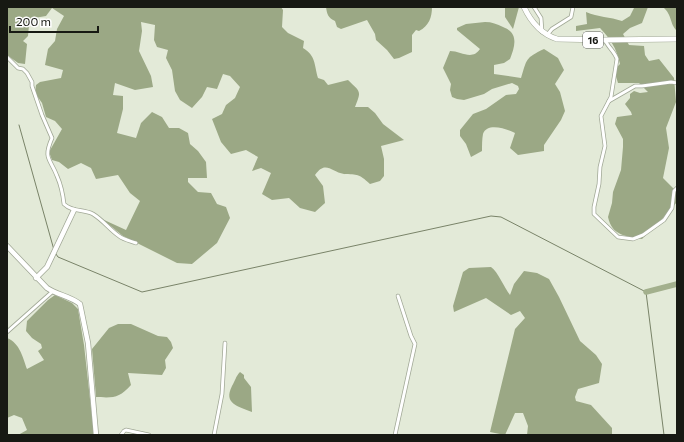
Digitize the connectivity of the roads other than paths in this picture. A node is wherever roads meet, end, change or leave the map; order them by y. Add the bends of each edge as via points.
1 (524, 7) edge
2 (534, 7) edge
3 (573, 7) edge
4 (545, 33) junction
5 (677, 39) edge
6 (605, 40) junction
7 (7, 57) edge
8 (677, 83) edge
9 (609, 101) junction
10 (677, 188) edge
11 (74, 210) junction
12 (136, 243) dead end
13 (7, 246) edge
14 (36, 278) junction
15 (52, 292) junction
16 (398, 296) dead end
17 (7, 332) edge
18 (226, 343) dead end
19 (96, 435) edge
20 (121, 435) edge
21 (149, 435) edge
22 (214, 435) edge
23 (395, 435) edge

1 - 4 main road via 534,24
2 - 4 street via 541,18
3 - 4 street via 571,17
4 - 6 main road, 16 via 562,40
5 - 6 main road, 16
6 - 9 street via 617,59
7 - 11 street via 27,73 32,82 52,138 47,151 48,158 58,178 64,204
8 - 9 street via 635,86
9 - 10 street via 602,116 605,146 594,207 596,217 618,237 633,239 664,220 672,208 674,191
11 - 12 street via 84,210 93,214 120,237
11 - 14 street via 46,267
13 - 14 street
14 - 15 street
15 - 17 street
15 - 19 street via 80,304 88,343
16 - 23 street via 415,344
18 - 22 street via 222,394
20 - 21 street via 126,430

